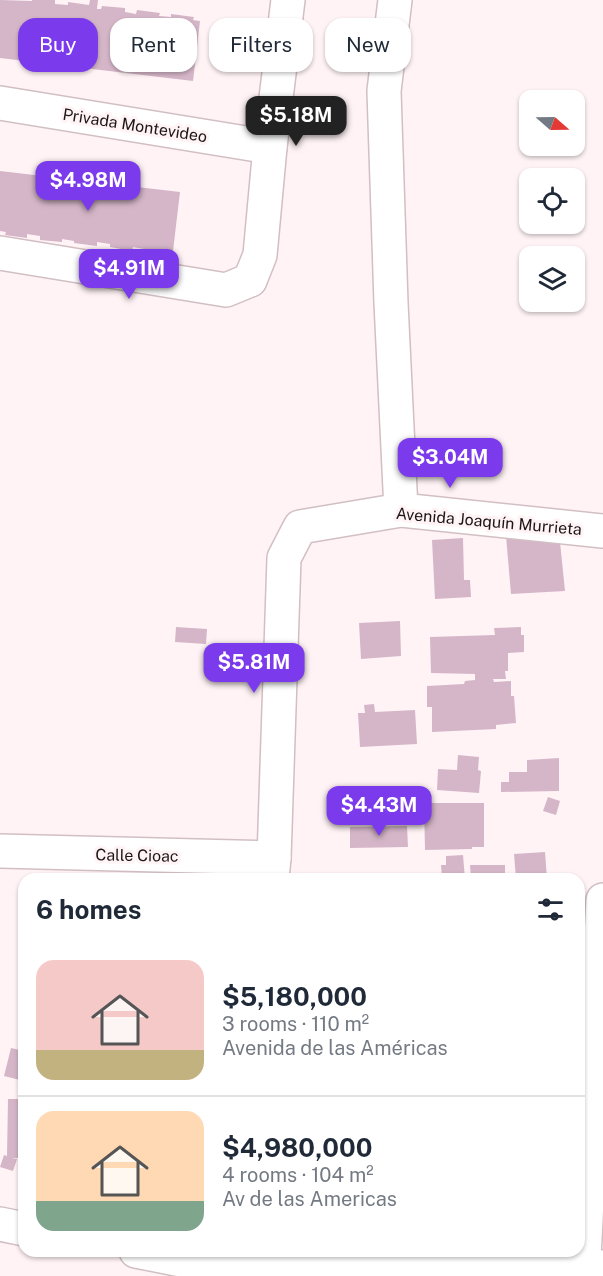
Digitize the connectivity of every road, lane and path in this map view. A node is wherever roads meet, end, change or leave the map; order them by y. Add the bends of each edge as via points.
1 (288, 0) edge
2 (395, 0) edge
3 (0, 103) edge
4 (270, 147) junction
5 (0, 253) edge
6 (401, 510) junction
7 (603, 531) edge
8 (0, 851) edge
9 (273, 869) edge
10 (603, 900) edge
11 (0, 1224) edge
12 (18, 1228) edge
13 (174, 1257) edge
14 (232, 1266) edge
15 (590, 1270) edge

1 - 4 street
2 - 6 street via 384,91
3 - 4 street, Privada Montevideo
4 - 5 street via 260,255 250,280 226,290
6 - 7 street, Avenida Joaquín Murrieta
6 - 9 street, Avenida Joaquín Murrieta via 300,527 284,558
8 - 9 street, Calle Cioac
10 - 15 street
11 - 12 street
13 - 14 street
14 - 15 street

